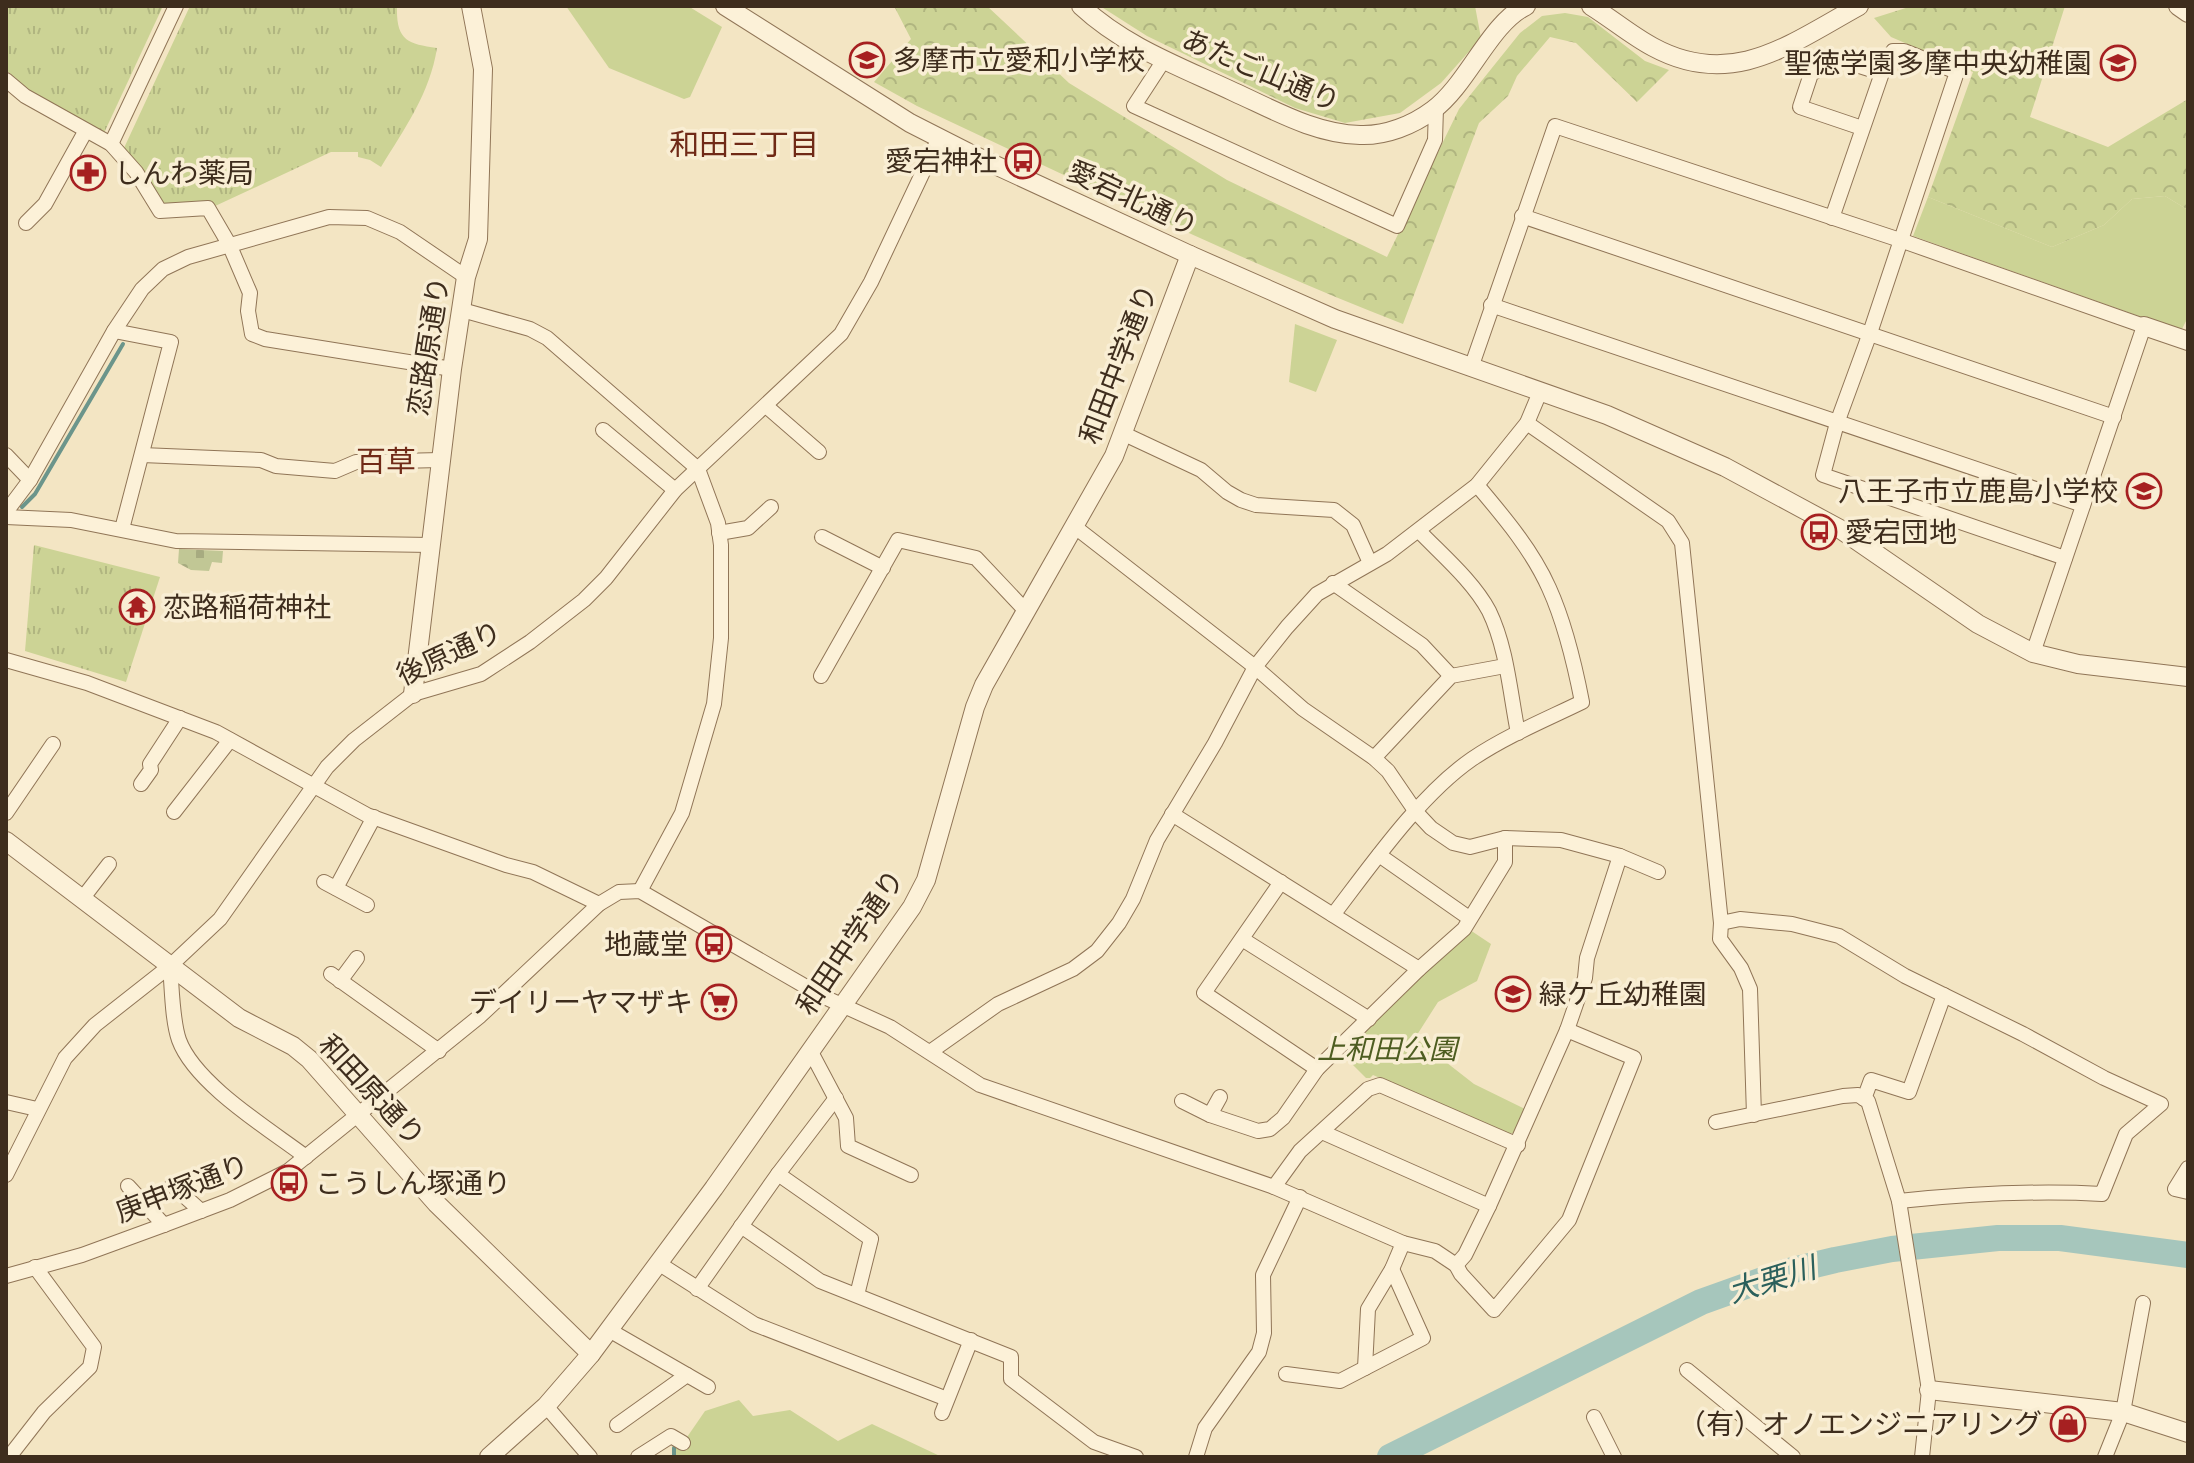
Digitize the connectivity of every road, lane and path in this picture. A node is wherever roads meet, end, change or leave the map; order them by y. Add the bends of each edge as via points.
1 (176, 6) edge
2 (471, 6) edge
3 (725, 6) edge
4 (1081, 6) edge
5 (1526, 6) edge
6 (1591, 6) edge
7 (1859, 6) edge
8 (2178, 6) edge
9 (2188, 13) edge
10 (1164, 60) junction
11 (1882, 73) junction
12 (8, 88) edge
13 (1436, 108) junction
14 (1862, 128) junction
15 (85, 132) junction
16 (939, 138) junction
17 (111, 144) junction
18 (1522, 216) junction
19 (1832, 218) junction
20 (26, 223) dead end
21 (1900, 240) junction
22 (229, 244) junction
23 (1190, 255) junction
24 (466, 277) junction
25 (1491, 305) junction
26 (462, 310) junction
27 (2144, 326) junction
28 (114, 331) junction
29 (1870, 333) junction
30 (2188, 341) edge
31 (1471, 368) junction
32 (452, 369) junction
33 (1540, 392) junction
34 (766, 406) junction
35 (2114, 417) junction
36 (1527, 423) junction
37 (1837, 423) junction
38 (603, 430) dead end
39 (1122, 433) junction
40 (819, 452) dead end
41 (6, 455) edge
42 (142, 455) junction
43 (440, 460) junction
44 (698, 469) junction
45 (30, 480) junction
46 (1477, 485) junction
47 (675, 490) junction
48 (2083, 505) junction
49 (771, 507) dead end
50 (6, 514) edge
51 (1075, 527) junction
52 (122, 529) junction
53 (1419, 531) junction
54 (719, 533) junction
55 (822, 537) dead end
56 (431, 545) junction
57 (2065, 558) junction
58 (1370, 563) junction
59 (883, 568) junction
60 (1333, 583) junction
61 (1025, 610) junction
62 (2033, 653) junction
63 (6, 660) edge
64 (1505, 666) junction
65 (1255, 667) junction
66 (821, 676) dead end
67 (1451, 676) junction
68 (2188, 677) edge
69 (413, 694) junction
70 (180, 718) junction
71 (1518, 733) junction
72 (230, 740) junction
73 (53, 744) dead end
74 (1374, 758) junction
75 (141, 784) dead end
76 (312, 787) junction
77 (174, 812) dead end
78 (1416, 812) junction
79 (6, 813) edge
80 (1172, 814) junction
81 (374, 817) junction
82 (1505, 838) junction
83 (6, 841) edge
84 (1379, 855) junction
85 (1620, 856) junction
86 (109, 864) dead end
87 (1658, 872) dead end
88 (1281, 882) junction
89 (640, 891) junction
90 (82, 899) junction
91 (599, 904) junction
92 (367, 905) dead end
93 (1333, 915) junction
94 (1469, 918) junction
95 (1721, 923) junction
96 (1242, 939) junction
97 (357, 958) dead end
98 (170, 966) junction
99 (1419, 969) junction
100 (1944, 995) junction
101 (843, 1006) junction
102 (1369, 1019) junction
103 (1567, 1030) junction
104 (439, 1051) junction
105 (811, 1052) junction
106 (930, 1052) junction
107 (1317, 1069) junction
108 (1220, 1097) dead end
109 (836, 1098) junction
110 (1864, 1099) junction
111 (1182, 1101) dead end
112 (6, 1102) edge
113 (37, 1109) junction
114 (361, 1115) junction
115 (1210, 1115) junction
116 (1754, 1115) junction
117 (1716, 1122) dead end
118 (1322, 1132) junction
119 (1518, 1145) junction
120 (306, 1157) junction
121 (2188, 1168) edge
122 (778, 1174) junction
123 (6, 1175) edge
124 (911, 1175) dead end
125 (172, 1185) dead end
126 (128, 1186) dead end
127 (1274, 1187) junction
128 (2188, 1192) edge
129 (1300, 1197) junction
130 (1899, 1204) junction
131 (1489, 1206) junction
132 (201, 1211) junction
133 (164, 1225) junction
134 (741, 1226) junction
135 (1403, 1243) junction
136 (658, 1263) junction
137 (1456, 1265) junction
138 (35, 1267) junction
139 (1392, 1269) junction
140 (6, 1276) edge
141 (697, 1289) junction
142 (857, 1295) junction
143 (2143, 1303) dead end
144 (609, 1330) junction
145 (971, 1340) junction
146 (591, 1354) junction
147 (1365, 1368) junction
148 (1687, 1370) dead end
149 (1286, 1374) dead end
150 (687, 1375) junction
151 (708, 1387) dead end
152 (1929, 1390) junction
153 (546, 1406) junction
154 (2123, 1412) junction
155 (1594, 1417) dead end
156 (617, 1425) dead end
157 (2188, 1433) edge
158 (683, 1443) dead end
159 (9, 1457) edge
160 (489, 1457) edge
161 (590, 1457) edge
162 (638, 1457) edge
163 (1136, 1457) edge
164 (1196, 1457) edge
165 (1614, 1457) edge
166 (1793, 1457) edge
167 (1922, 1457) edge
168 (2105, 1457) edge

1 - 17 street
2 - 24 street, 恋路原通り via 483,69 478,239
3 - 16 street, 愛宕北通り
4 - 10 street, あたご山通り via 1113,32
5 - 13 street, あたご山通り via 1500,28
6 - 7 street via 1684,61 1727,65 1775,52
8 - 9 street
10 - 13 street, あたご山通り via 1335,133 1387,132 1415,123
10 - 13 street via 1134,106 1397,226 1435,140
11 - 14 street
11 - 14 street via 1837,59 1811,74 1800,107
11 - 21 street via 1893,51 1957,72
12 - 15 street
14 - 19 street
15 - 17 street
15 - 20 street via 45,204
16 - 23 street, 愛宕北通り
16 - 34 street, 後原通り via 841,334
17 - 22 street via 160,211 208,208
18 - 19 street via 1555,126
18 - 25 street
18 - 29 street
19 - 21 street
21 - 27 street
21 - 29 street
22 - 24 street via 329,217 367,218 400,232
22 - 28 street via 163,269 142,289
22 - 32 street via 250,293 252,334
23 - 31 street, 愛宕北通り via 1335,319
23 - 39 street, 和田中学通り
24 - 26 street, 恋路原通り
25 - 31 street
25 - 37 street
26 - 32 street, 恋路原通り
26 - 44 street via 547,338
27 - 30 street
27 - 35 street
28 - 42 street via 171,342
28 - 45 street
29 - 35 street
29 - 37 street
31 - 33 street, 愛宕北通り
32 - 43 street, 恋路原通り
33 - 36 street
33 - 62 street, 愛宕北通り via 1640,429 1768,489 1877,552 1978,624
34 - 40 street
34 - 44 street, 後原通り
35 - 48 street
36 - 46 street
36 - 95 street via 1668,521 1682,543
37 - 48 street
37 - 57 street via 1823,475
38 - 47 street
39 - 51 street, 和田中学通り
39 - 58 street via 1201,470 1241,500 1334,510 1353,525
41 - 45 street
42 - 43 street via 261,460 335,471 356,462
42 - 52 street
43 - 56 street, 恋路原通り
44 - 47 street, 後原通り
44 - 54 street
45 - 50 street
46 - 53 street
46 - 71 street via 1523,543 1549,588 1582,702
47 - 69 street, 後原通り via 606,578 573,609 481,674
48 - 57 street
49 - 54 street via 748,528
50 - 52 street
51 - 61 street, 和田中学通り
51 - 65 street
52 - 56 street via 176,541
53 - 58 street
53 - 64 street via 1488,609
54 - 89 street via 721,638 714,704 682,813
55 - 59 street
56 - 69 street, 恋路原通り
57 - 62 street
58 - 60 street
59 - 61 street via 898,540 976,558
59 - 66 street
60 - 65 street via 1317,594
60 - 67 street via 1422,645
61 - 101 street, 和田中学通り via 975,707 926,880
62 - 68 street, 愛宕北通り
63 - 70 street
64 - 67 street
64 - 71 street
65 - 74 street via 1303,709
65 - 80 street
67 - 74 street
69 - 76 street, 後原通り via 354,740
70 - 72 street
70 - 75 street
71 - 78 street via 1472,759
72 - 76 street
72 - 77 street via 192,799
73 - 79 street
74 - 78 street
76 - 81 street
76 - 98 street, 後原通り via 220,919
78 - 82 street via 1453,843 1470,847
78 - 84 street
80 - 88 street
80 - 106 street via 1133,899 1097,951 1073,969 998,1004
81 - 91 street via 533,872
81 - 92 street via 330,885
82 - 85 street via 1561,840
82 - 94 street via 1505,862
83 - 90 street, 和田原通り
84 - 93 street
84 - 94 street
85 - 87 street
85 - 103 street
86 - 90 street
88 - 93 street
88 - 96 street
89 - 91 street via 619,892
89 - 101 street
90 - 98 street, 和田原通り
91 - 104 street, 庚申塚通り
93 - 99 street
94 - 99 street via 1464,929
95 - 100 street via 1740,919 1792,924 1839,936
95 - 116 street via 1720,939 1750,989
96 - 102 street
96 - 107 street via 1204,993
97 - 104 street via 336,977
98 - 113 street, 後原通り via 77,1044
98 - 114 street, 和田原通り via 239,1018 293,1046
98 - 120 street via 178,1039 192,1066
99 - 102 street
100 - 110 street via 1909,1092 1871,1080
100 - 130 street via 2161,1104 2126,1134 2102,1194 1981,1193
101 - 105 street, 和田中学通り
101 - 106 street
102 - 107 street
103 - 119 street
103 - 137 street via 1634,1058 1569,1220 1494,1310
104 - 114 street, 庚申塚通り
105 - 109 street
105 - 136 street, 和田中学通り
106 - 127 street via 998,1093
107 - 115 street via 1270,1129 1258,1131
108 - 115 street
109 - 122 street
109 - 124 street via 846,1118 848,1146
110 - 116 street via 1843,1096
110 - 130 street
111 - 115 street
112 - 113 street
113 - 123 street, 後原通り
114 - 120 street, 庚申塚通り
114 - 146 street, 和田原通り via 436,1203
116 - 117 street
118 - 119 street via 1368,1089 1380,1085
118 - 127 street via 1300,1151
118 - 131 street
119 - 131 street
120 - 132 street, 庚申塚通り via 268,1182
121 - 128 street via 2175,1189
122 - 134 street
122 - 142 street via 871,1239
125 - 132 street
126 - 133 street
127 - 129 street
129 - 135 street
129 - 164 street via 1263,1275 1264,1333 1259,1352 1205,1428
130 - 152 street
131 - 137 street
132 - 133 street, 庚申塚通り
133 - 138 street, 庚申塚通り
134 - 141 street
134 - 142 street via 820,1281
135 - 137 street via 1435,1251
135 - 139 street
136 - 141 street
136 - 144 street, 和田中学通り
138 - 140 street, 庚申塚通り
138 - 159 street via 94,1347 94,1357
139 - 147 street via 1368,1309
139 - 147 street via 1423,1338
141 - 145 street via 754,1324 945,1406
142 - 145 street
143 - 154 street
144 - 146 street, 和田中学通り
144 - 150 street
145 - 163 street via 1011,1357 1011,1379 1068,1424 1094,1442
146 - 153 street, 和田中学通り
147 - 149 street via 1340,1381
148 - 166 street
150 - 151 street
150 - 156 street
152 - 154 street
152 - 167 street
153 - 160 street, 和田中学通り
153 - 161 street
154 - 157 street
154 - 168 street
155 - 165 street
158 - 162 street via 671,1436

